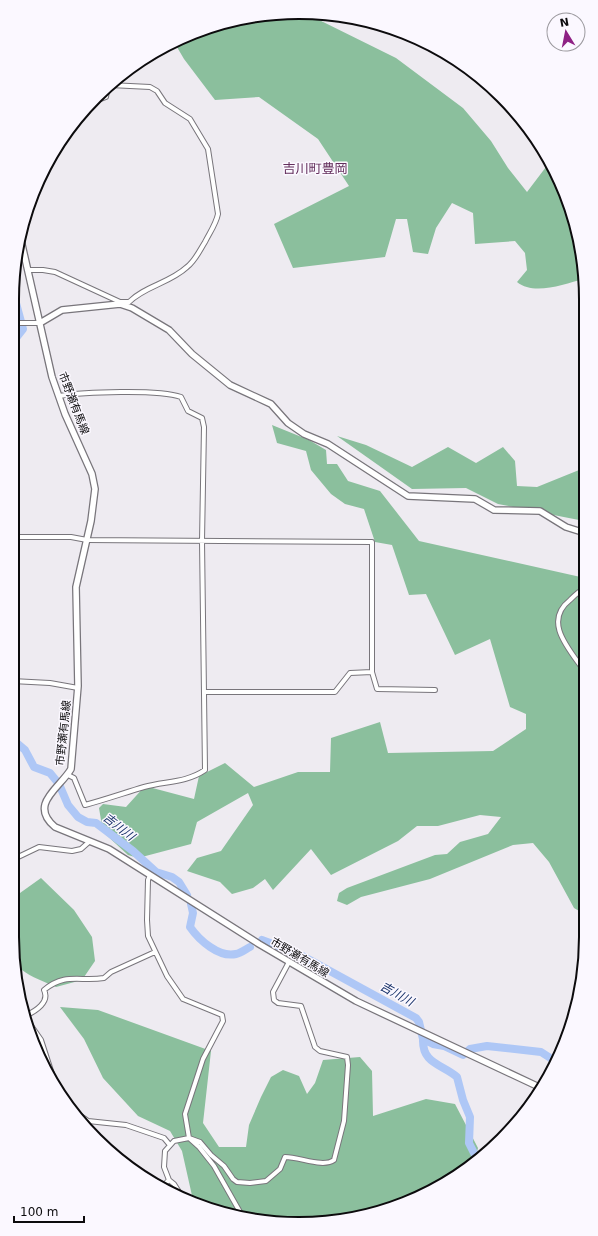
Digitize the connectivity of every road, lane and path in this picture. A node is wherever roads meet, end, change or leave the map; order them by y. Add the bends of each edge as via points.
1 (118, 85) edge
2 (23, 249) edge
3 (28, 270) junction
4 (120, 303) junction
5 (37, 322) junction
6 (19, 323) edge
7 (59, 396) junction
8 (579, 531) edge
9 (19, 537) edge
10 (87, 540) junction
11 (202, 541) junction
12 (579, 593) edge
13 (579, 664) edge
14 (372, 672) junction
15 (19, 681) edge
16 (78, 688) junction
17 (435, 690) dead end
18 (204, 692) junction
19 (67, 776) junction
20 (90, 841) junction
21 (19, 857) edge
22 (150, 875) junction
23 (155, 952) junction
24 (289, 962) junction
25 (30, 1013) edge
26 (36, 1032) edge
27 (42, 1046) joint
28 (45, 1055) edge
29 (536, 1086) edge
30 (86, 1120) edge
31 (189, 1138) junction
32 (169, 1144) junction
33 (169, 1180) junction
34 (166, 1183) edge
35 (177, 1189) edge
36 (239, 1211) edge

1 - 4 street via 150,87 157,91 165,104 190,119 208,149 218,214 200,250 187,267 140,293 129,302
2 - 3 main road, 市野瀬有馬線
3 - 4 street via 55,272
3 - 5 main road, 市野瀬有馬線
4 - 5 main road via 62,310
4 - 8 main road via 168,330 192,354 230,385 271,404 293,427 328,444 408,496 475,499 494,510 540,511 566,527
5 - 6 street
5 - 7 main road, 市野瀬有馬線
7 - 10 main road, 市野瀬有馬線 via 92,474 95,489
7 - 11 street via 145,393 175,395 180,397 188,411 202,418
9 - 10 street via 71,537
10 - 11 street
10 - 16 main road, 市野瀬有馬線 via 75,600
11 - 14 street via 372,542
11 - 18 street
12 - 13 street via 562,606 557,626
14 - 17 street via 378,689
14 - 18 street via 350,673 335,692
15 - 16 street
16 - 19 main road, 市野瀬有馬線 via 71,769
18 - 19 street via 205,770 195,777 145,787 84,805 74,778
19 - 20 main road, 市野瀬有馬線 via 51,792 44,810 48,821 55,827
20 - 21 street via 81,849 72,852 39,847
20 - 22 main road, 市野瀬有馬線 via 109,849
22 - 23 street via 148,936
22 - 24 main road, 市野瀬有馬線
23 - 25 street via 111,972 104,978 71,978 50,985 44,990 46,1000
23 - 31 street via 183,999 222,1015 223,1022 203,1058 186,1114
24 - 29 main road, 市野瀬有馬線 via 356,1001
24 - 31 street via 273,992 274,1000 278,1003 301,1006 315,1048 347,1057 344,1121 334,1160 325,1164 297,1157 285,1157 280,1169 266,1181 237,1182 200,1142
26 - 27 street
27 - 28 street
30 - 32 street via 126,1125 164,1138
31 - 32 street
31 - 36 street via 199,1146 214,1166
32 - 33 street via 164,1160
33 - 34 street
33 - 35 street

